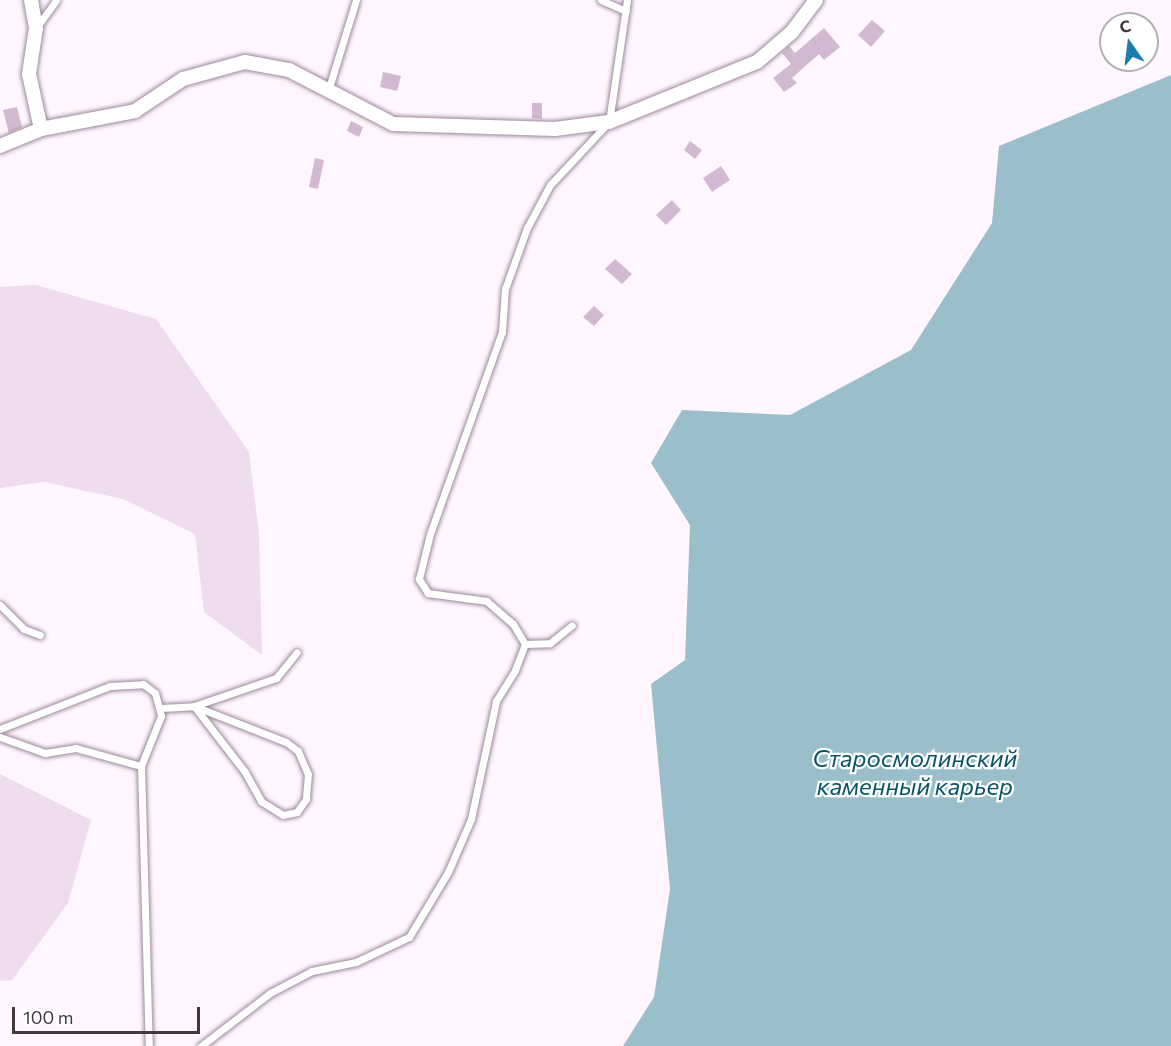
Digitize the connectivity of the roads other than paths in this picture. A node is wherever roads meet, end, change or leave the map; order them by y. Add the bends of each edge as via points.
1 (31, 0) edge
2 (56, 0) edge
3 (356, 0) edge
4 (601, 0) edge
5 (627, 0) edge
6 (816, 0) edge
7 (626, 11) junction
8 (36, 28) junction
9 (328, 91) junction
10 (609, 122) junction
11 (41, 129) junction
12 (0, 146) edge
13 (0, 605) edge
14 (572, 626) dead end
15 (40, 635) dead end
16 (525, 644) junction
17 (297, 652) dead end
18 (194, 706) junction
19 (161, 708) junction
20 (0, 729) edge
21 (0, 737) edge
22 (141, 766) junction
23 (149, 1046) edge
24 (201, 1046) edge

1 - 8 street
2 - 8 lane
3 - 9 lane
4 - 7 lane
5 - 7 lane
6 - 10 street via 792,32 757,62
7 - 10 lane
8 - 11 street via 29,74
9 - 10 street via 393,124 555,129
9 - 11 street via 289,70 245,62 183,79 135,111
10 - 16 lane via 550,185 526,228 505,289 502,332 430,534 419,579 428,592 487,601 513,624
11 - 12 street
13 - 15 lane via 24,629
14 - 16 lane via 550,643
16 - 24 lane via 496,701 471,819 420,924 395,947 356,962 312,971 270,993
17 - 18 lane via 276,678
18 - 18 lane via 266,733 298,751 308,774 306,799 297,812 283,815 261,801 245,772
18 - 19 lane
19 - 20 lane via 150,687 127,683 94,690
19 - 22 lane
21 - 22 lane via 45,753 76,748
22 - 23 lane

